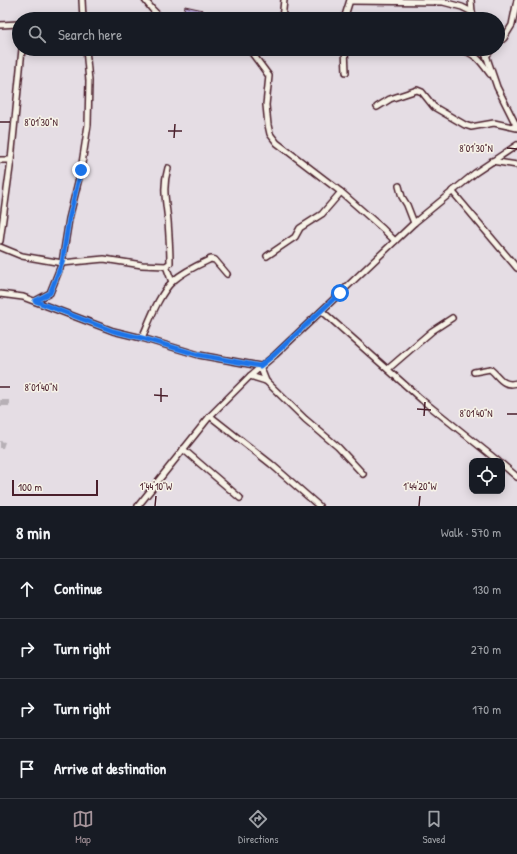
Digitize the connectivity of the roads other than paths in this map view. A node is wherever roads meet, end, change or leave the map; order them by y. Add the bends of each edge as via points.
1 (82, 0) edge
2 (146, 0) edge
3 (284, 0) edge
4 (350, 0) edge
5 (471, 0) edge
6 (517, 0) edge
7 (83, 12) edge
8 (155, 12) edge
9 (283, 12) edge
10 (346, 12) edge
11 (472, 12) joint
12 (12, 24) edge
13 (0, 25) edge
14 (505, 36) edge
15 (21, 56) edge
16 (87, 56) edge
17 (253, 56) edge
18 (345, 56) edge
19 (476, 56) edge
20 (486, 56) edge
21 (346, 72) dead end
22 (494, 80) junction
23 (377, 107) dead end
24 (517, 128) edge
25 (517, 145) edge
26 (0, 160) edge
27 (11, 160) junction
28 (492, 160) junction
29 (517, 165) edge
30 (168, 168) dead end
31 (399, 186) dead end
32 (452, 191) junction
33 (341, 192) junction
34 (414, 223) junction
35 (0, 241) edge
36 (396, 242) junction
37 (0, 246) edge
38 (267, 256) dead end
39 (62, 263) junction
40 (166, 266) junction
41 (517, 268) edge
42 (227, 274) dead end
43 (172, 282) junction
44 (0, 294) edge
45 (35, 301) junction
46 (322, 311) junction
47 (452, 318) dead end
48 (142, 338) junction
49 (260, 366) junction
50 (388, 369) junction
51 (474, 372) dead end
52 (250, 376) junction
53 (266, 381) junction
54 (517, 383) edge
55 (210, 416) junction
56 (183, 449) junction
57 (494, 458) edge
58 (505, 467) edge
59 (364, 474) dead end
60 (517, 477) edge
61 (240, 498) dead end
62 (138, 506) edge
63 (319, 506) edge

1 - 7 street
2 - 8 street
3 - 9 street
4 - 10 street
4 - 11 street via 443,2
5 - 11 street
6 - 14 street via 512,25
12 - 13 street
15 - 27 street
16 - 39 street via 88,125
17 - 33 street via 269,76 266,105 270,134 277,143
18 - 21 street
19 - 22 street
20 - 22 street
22 - 24 street
23 - 24 street via 390,99 417,90 422,92 434,107 465,125 494,123
25 - 28 street
26 - 27 street
27 - 35 street
28 - 29 street
28 - 32 street
30 - 40 street via 164,181 170,263
31 - 34 street
32 - 34 street
32 - 41 street
33 - 36 street
33 - 38 street via 322,214 300,228 296,237
34 - 36 street
36 - 46 street
37 - 39 street via 22,256
39 - 40 street via 104,259
39 - 45 street via 50,293
40 - 43 street
42 - 43 street via 215,260 210,259
43 - 48 street via 164,292
44 - 45 street
45 - 48 street via 113,331
46 - 49 street
46 - 50 street
47 - 50 street via 432,331
48 - 49 street via 199,355
49 - 52 street
49 - 53 street
50 - 57 street
51 - 54 street via 490,369 506,384
52 - 53 street
52 - 55 street
53 - 59 street
55 - 56 street
55 - 63 street
56 - 61 street
56 - 62 street
58 - 60 street

